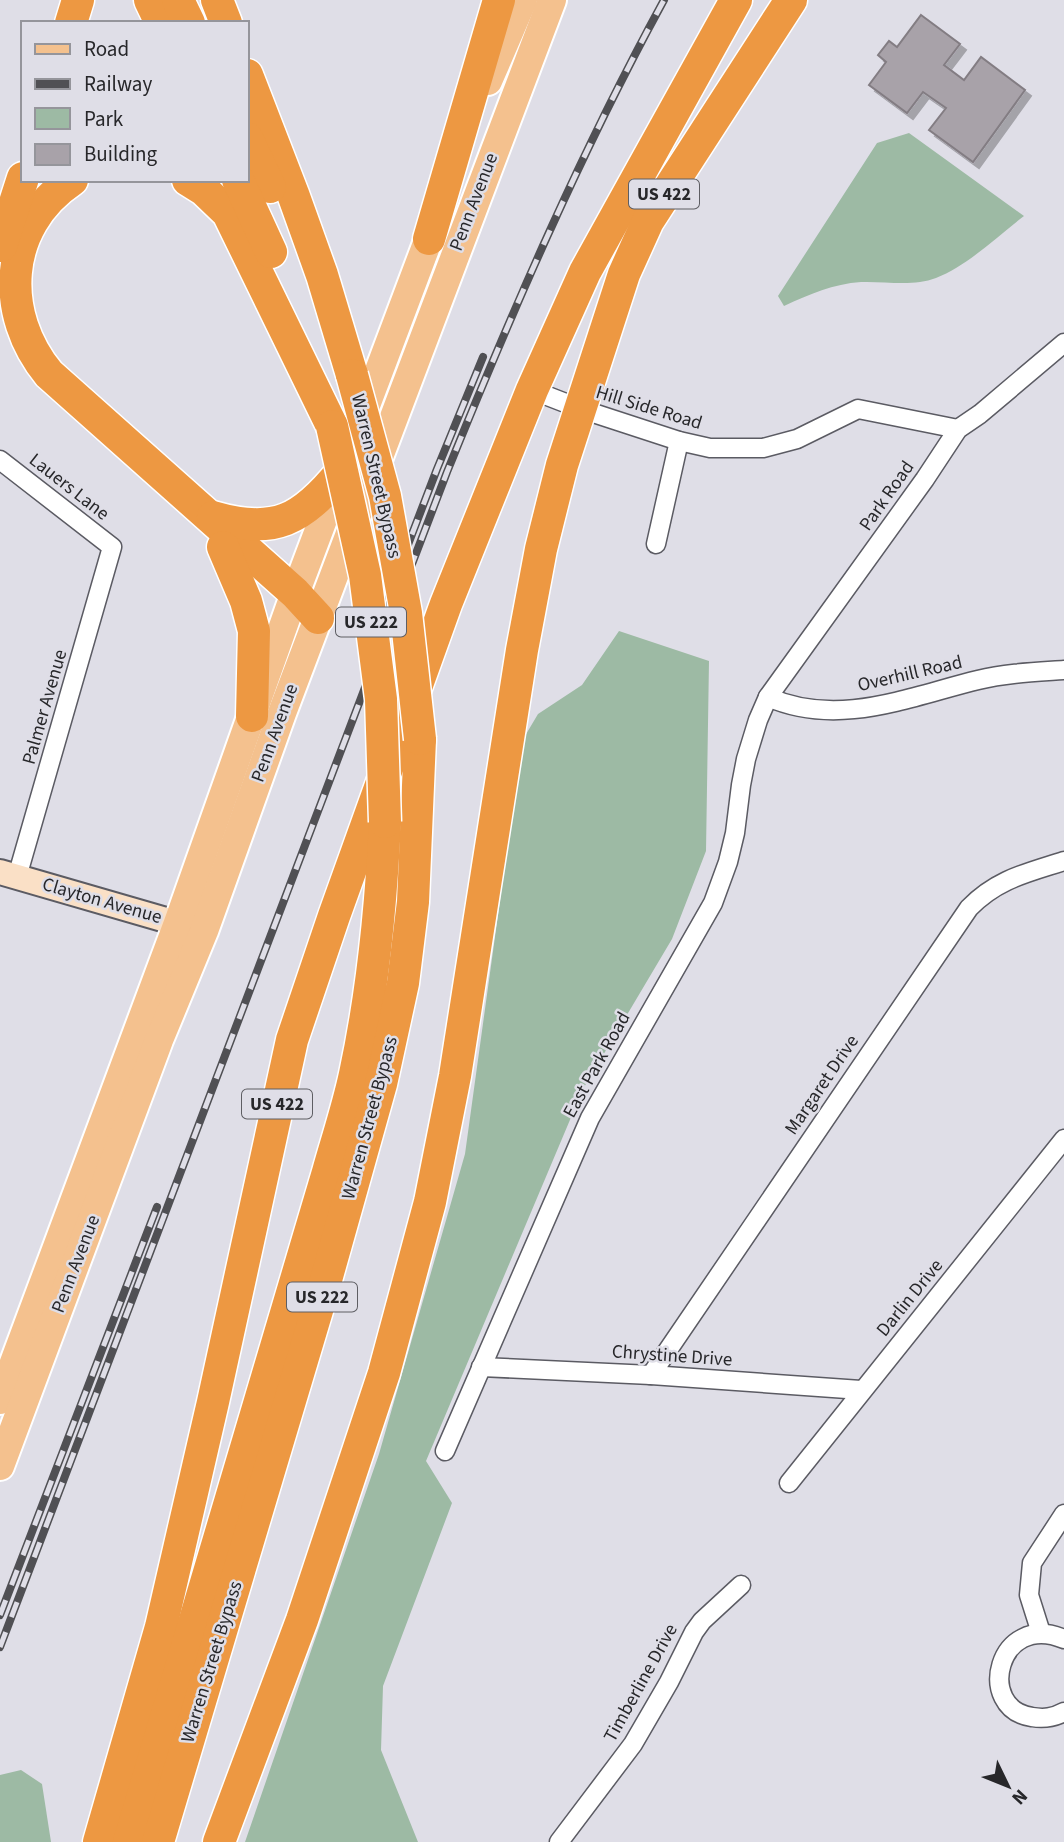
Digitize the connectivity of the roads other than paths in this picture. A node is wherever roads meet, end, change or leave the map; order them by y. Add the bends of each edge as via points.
1 (78, 0) edge
2 (150, 0) edge
3 (178, 0) edge
4 (217, 0) edge
5 (499, 0) edge
6 (523, 0) edge
7 (552, 0) edge
8 (736, 0) edge
9 (791, 0) edge
10 (72, 21) edge
11 (160, 21) edge
12 (188, 21) edge
13 (225, 21) edge
14 (248, 78) edge
15 (248, 140) edge
16 (22, 182) edge
17 (69, 182) edge
18 (191, 182) edge
19 (239, 182) edge
20 (429, 239) junction
21 (0, 252) edge
22 (0, 324) edge
23 (1064, 343) edge
24 (352, 375) junction
25 (532, 390) junction
26 (581, 410) junction
27 (332, 426) junction
28 (958, 429) junction
29 (679, 441) junction
30 (0, 460) edge
31 (341, 472) junction
32 (210, 517) junction
33 (656, 544) dead end
34 (112, 547) joint
35 (223, 547) junction
36 (301, 606) junction
37 (1064, 670) edge
38 (768, 697) junction
39 (252, 716) junction
40 (1064, 861) edge
41 (8, 875) edge
42 (178, 923) junction
43 (204, 931) junction
44 (1064, 1139) edge
45 (481, 1367) junction
46 (651, 1375) junction
47 (861, 1390) junction
48 (0, 1400) edge
49 (445, 1451) dead end
50 (0, 1466) edge
51 (789, 1483) dead end
52 (1064, 1514) edge
53 (741, 1585) dead end
54 (1041, 1633) junction
55 (1064, 1639) edge
56 (1064, 1712) edge
57 (99, 1842) edge
58 (129, 1842) edge
59 (158, 1842) edge
60 (219, 1842) edge
61 (559, 1842) edge

1 - 10 highway
2 - 11 highway
3 - 12 highway
4 - 13 highway
5 - 20 highway
6 - 20 main road, Penn Avenue via 481,97
7 - 36 main road, Penn Avenue
8 - 25 highway, US 422 via 585,272
9 - 26 highway, US 422 via 648,221 624,274
14 - 24 highway via 318,264
15 - 24 highway, US 222
16 - 21 highway
17 - 32 highway via 37,212 16,247 9,290 19,336 37,362
18 - 27 highway via 228,213
19 - 27 highway, US 222 via 302,323
20 - 31 main road, Penn Avenue
22 - 35 highway via 26,372
23 - 28 street, Park Road
24 - 59 highway, Warren Street Bypass / US 222, bridge via 385,496 406,613 420,739 413,902 403,984 381,1084 324,1287
25 - 26 street, Hill Side Road
25 - 57 highway, US 422 via 446,604 292,1040 161,1627
26 - 29 street, Hill Side Road
26 - 60 highway, US 422 via 541,549 455,1076 430,1202 367,1425 302,1620
27 - 58 highway, Warren Street Bypass / US 222, bridge via 365,575 381,699 384,822 374,972 355,1074 321,1199
28 - 29 street, Hill Side Road via 858,409 797,439 763,448 710,448
28 - 38 street, Park Road
29 - 33 street
30 - 34 street, Lauers Lane
31 - 32 highway via 310,505 278,523 239,525
31 - 36 main road, Penn Avenue
32 - 36 highway
34 - 41 street, Palmer Avenue
35 - 36 highway
35 - 39 highway via 254,631
36 - 39 main road, Penn Avenue
36 - 43 main road, Penn Avenue via 276,727
37 - 38 street, Overhill Road via 1009,673 879,706 836,712 786,705
38 - 45 street, East Park Road via 746,759 735,833 713,903 590,1118
39 - 42 main road, Penn Avenue
40 - 46 street, Margaret Drive via 1001,882 969,908
41 - 42 street, Clayton Avenue
42 - 43 street, Clayton Avenue
42 - 48 main road, Penn Avenue
43 - 50 main road, Penn Avenue
44 - 47 street, Darlin Drive
45 - 46 street, Chrystine Drive
45 - 49 street, East Park Road
46 - 47 street, Chrystine Drive
47 - 51 street, Darlin Drive
52 - 54 street via 1032,1563 1029,1595
53 - 61 street, Timberline Drive via 694,1632 633,1744
54 - 55 street
54 - 56 street via 1026,1636 1003,1656 1000,1689 1025,1716 1046,1719

